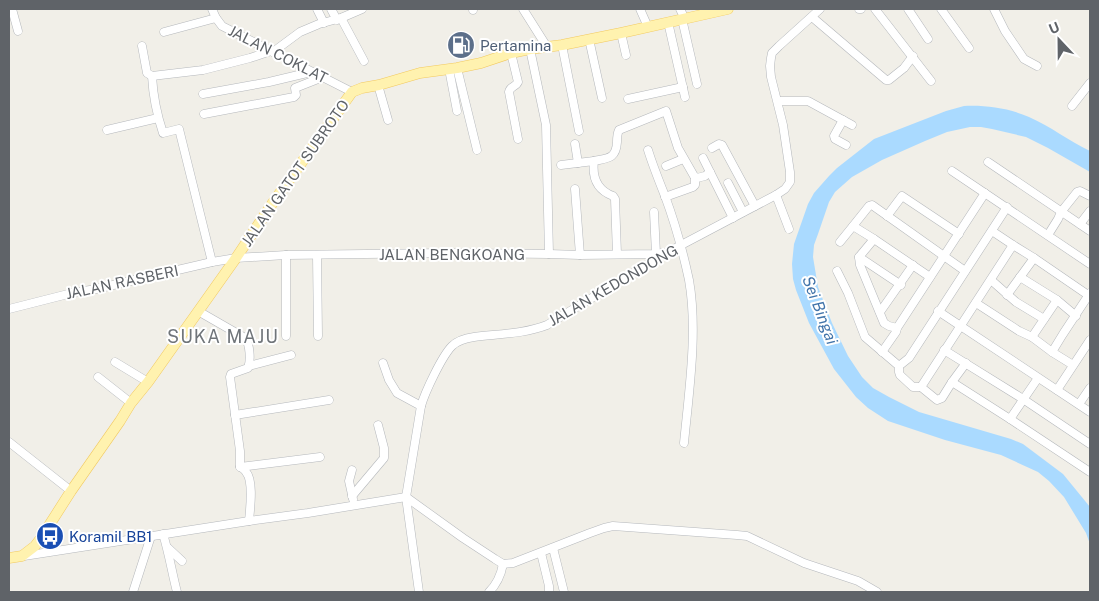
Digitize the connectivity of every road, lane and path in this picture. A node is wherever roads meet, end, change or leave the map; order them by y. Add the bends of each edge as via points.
1 (12, 9) edge
2 (212, 9) edge
3 (317, 9) edge
4 (331, 9) edge
5 (362, 9) edge
6 (523, 9) edge
7 (640, 9) edge
8 (728, 9) edge
9 (820, 9) edge
10 (875, 9) edge
11 (908, 9) edge
12 (941, 9) edge
13 (994, 9) edge
14 (705, 11) edge
15 (682, 16) edge
16 (812, 17) junction
17 (216, 18) junction
18 (339, 19) junction
19 (668, 22) junction
20 (324, 23) junction
21 (648, 27) junction
22 (18, 31) dead end
23 (164, 32) dead end
24 (621, 33) junction
25 (589, 39) junction
26 (928, 39) dead end
27 (562, 45) junction
28 (142, 46) dead end
29 (547, 47) junction
30 (969, 48) dead end
31 (530, 49) junction
32 (272, 52) junction
33 (511, 53) junction
34 (626, 55) dead end
35 (913, 56) junction
36 (364, 61) dead end
37 (1037, 66) dead end
38 (453, 68) junction
39 (311, 72) junction
40 (152, 76) junction
41 (323, 77) junction
42 (931, 81) dead end
43 (1090, 83) edge
44 (696, 84) dead end
45 (378, 85) junction
46 (683, 87) junction
47 (352, 92) junction
48 (203, 94) dead end
49 (602, 98) dead end
50 (685, 98) dead end
51 (628, 99) dead end
52 (778, 101) junction
53 (1072, 106) dead end
54 (457, 111) dead end
55 (204, 114) dead end
56 (158, 118) junction
57 (388, 120) dead end
58 (842, 120) junction
59 (852, 125) dead end
60 (107, 130) dead end
61 (579, 131) dead end
62 (518, 139) dead end
63 (575, 144) dead end
64 (846, 145) dead end
65 (712, 148) dead end
66 (477, 150) dead end
67 (648, 150) dead end
68 (683, 158) junction
69 (703, 158) dead end
70 (594, 161) junction
71 (988, 162) dead end
72 (578, 163) junction
73 (561, 165) dead end
74 (666, 166) dead end
75 (952, 171) dead end
76 (710, 172) junction
77 (696, 177) junction
78 (728, 183) dead end
79 (575, 189) dead end
80 (985, 193) junction
81 (776, 195) junction
82 (1090, 196) edge
83 (665, 197) junction
84 (755, 206) junction
85 (1007, 208) junction
86 (1090, 211) edge
87 (654, 212) dead end
88 (743, 212) junction
89 (1061, 212) junction
90 (886, 216) junction
91 (733, 218) junction
92 (1080, 224) junction
93 (854, 226) junction
94 (789, 230) dead end
95 (992, 231) junction
96 (1090, 231) edge
97 (958, 234) junction
98 (1048, 235) junction
99 (874, 239) junction
100 (840, 242) dead end
101 (681, 246) junction
102 (1013, 246) junction
103 (668, 252) junction
104 (549, 254) junction
105 (617, 254) junction
106 (656, 254) junction
107 (318, 255) junction
108 (580, 255) junction
109 (286, 256) junction
110 (859, 257) junction
111 (944, 257) junction
112 (236, 258) junction
113 (1034, 258) junction
114 (212, 262) junction
115 (1090, 264) edge
116 (913, 265) junction
117 (837, 271) dead end
118 (965, 271) junction
119 (930, 277) junction
120 (1020, 277) junction
121 (991, 280) junction
122 (900, 285) junction
123 (1089, 294) edge
124 (1007, 295) junction
125 (1058, 300) junction
126 (976, 303) junction
127 (9, 309) edge
128 (198, 311) junction
129 (938, 311) junction
130 (880, 312) junction
131 (1076, 316) junction
132 (1044, 319) junction
133 (960, 326) junction
134 (897, 328) junction
135 (286, 336) dead end
136 (318, 336) dead end
137 (1032, 338) junction
138 (1090, 340) edge
139 (944, 350) junction
140 (882, 352) junction
141 (1052, 352) junction
142 (291, 355) dead end
143 (115, 362) dead end
144 (384, 363) dead end
145 (966, 363) junction
146 (1073, 365) junction
147 (249, 366) junction
148 (899, 366) junction
149 (98, 377) dead end
150 (1038, 378) junction
151 (148, 382) junction
152 (952, 382) junction
153 (920, 387) junction
154 (1090, 388) edge
155 (1057, 390) junction
156 (1023, 399) junction
157 (329, 400) dead end
158 (131, 403) junction
159 (1078, 404) junction
160 (421, 406) junction
161 (1090, 412) edge
162 (235, 415) junction
163 (1010, 419) junction
164 (378, 425) dead end
165 (9, 442) edge
166 (684, 443) dead end
167 (1090, 444) edge
168 (320, 457) dead end
169 (240, 467) junction
170 (352, 470) dead end
171 (1090, 472) edge
172 (71, 492) junction
173 (352, 496) junction
174 (406, 497) junction
175 (355, 506) junction
176 (249, 520) junction
177 (163, 534) junction
178 (151, 536) junction
179 (168, 548) junction
180 (553, 548) junction
181 (541, 553) junction
182 (22, 556) junction
183 (9, 558) edge
184 (182, 561) dead end
185 (503, 564) junction
186 (133, 592) edge
187 (177, 592) edge
188 (419, 592) edge
189 (489, 592) edge
190 (549, 592) edge
191 (564, 592) edge
192 (877, 592) edge

1 - 22 street
2 - 17 street, JALAN COKLAT
3 - 20 street
4 - 18 street
5 - 18 street
6 - 29 street
7 - 21 street
8 - 14 main road, JALAN GATOT SUBROTO
9 - 16 street, JALAN KEDONDONG
10 - 35 street
11 - 26 street
12 - 30 street
13 - 37 street via 1024,59
14 - 15 main road, JALAN GATOT SUBROTO
15 - 19 main road, JALAN GATOT SUBROTO
15 - 44 street
16 - 35 street via 886,80 904,68
16 - 52 street, JALAN KEDONDONG via 772,53 771,77
17 - 23 street
17 - 32 street, JALAN COKLAT via 222,26
18 - 20 street
18 - 36 street
19 - 21 main road, JALAN GATOT SUBROTO
19 - 46 street
20 - 32 street via 300,32
21 - 24 main road, JALAN GATOT SUBROTO
24 - 25 main road, JALAN GATOT SUBROTO
24 - 34 street
25 - 27 main road, JALAN GATOT SUBROTO
25 - 49 street
27 - 29 main road, JALAN GATOT SUBROTO
27 - 61 street
28 - 40 street via 147,73
29 - 31 main road, JALAN GATOT SUBROTO
31 - 33 main road, JALAN GATOT SUBROTO
31 - 104 street via 546,126
32 - 39 street, JALAN COKLAT
32 - 40 street via 203,70
33 - 38 main road, JALAN GATOT SUBROTO
33 - 62 street via 518,82 509,92
35 - 42 street
38 - 45 main road, JALAN GATOT SUBROTO
38 - 54 street
38 - 66 street
39 - 41 street, JALAN COKLAT
39 - 48 street
40 - 56 street
41 - 47 street, JALAN COKLAT
41 - 55 street via 295,88 294,97
43 - 53 street
45 - 47 main road, JALAN GATOT SUBROTO
45 - 57 street
46 - 50 street
46 - 51 street
47 - 112 main road, JALAN GATOT SUBROTO
52 - 58 street via 808,101
52 - 81 street, JALAN KEDONDONG via 790,182
56 - 60 street
56 - 114 street via 163,133 179,129
58 - 59 street
58 - 64 street via 834,136
63 - 72 street
65 - 84 street via 722,145
67 - 83 street
68 - 70 street via 666,111 620,128 616,152
68 - 74 street
68 - 77 street
69 - 76 street
70 - 72 street
70 - 105 street via 595,178 604,192 615,199
71 - 89 street
72 - 73 street
75 - 80 street
76 - 77 street
76 - 91 street
77 - 83 street via 692,187
78 - 88 street
79 - 108 street
80 - 85 street
80 - 97 street
81 - 84 street, JALAN KEDONDONG
81 - 94 street
82 - 89 street via 1077,192
83 - 101 street
84 - 88 street, JALAN KEDONDONG
85 - 95 street
85 - 98 street
86 - 92 street
87 - 106 street
88 - 91 street, JALAN KEDONDONG
89 - 92 street
89 - 98 street
90 - 93 street via 870,205
90 - 97 street via 902,196
90 - 111 street
91 - 101 street, JALAN KEDONDONG
92 - 96 street
93 - 99 street
93 - 100 street
95 - 102 street
95 - 118 street
97 - 111 street
98 - 115 street
99 - 110 street
99 - 116 street
101 - 103 street, JALAN KEDONDONG
101 - 166 street via 693,314
102 - 113 street
102 - 121 street
103 - 106 street, JALAN BENGKOANG
103 - 160 street, JALAN KEDONDONG via 542,327 474,337 452,345
104 - 107 street, JALAN BENGKOANG
104 - 108 street, JALAN BENGKOANG
105 - 106 street, JALAN BENGKOANG
105 - 108 street, JALAN BENGKOANG
107 - 109 street, JALAN BENGKOANG
107 - 136 street
109 - 112 street, JALAN BENGKOANG
109 - 135 street
110 - 122 street
110 - 130 street
111 - 118 street
111 - 119 street
112 - 114 street, JALAN RASBERI
112 - 128 main road, JALAN GATOT SUBROTO
113 - 120 street
113 - 123 street
114 - 127 street, JALAN RASBERI
116 - 119 street
116 - 122 street
117 - 140 street via 865,337
118 - 129 street
119 - 134 street
120 - 124 street
120 - 125 street
121 - 124 street
121 - 126 street
122 - 130 street
123 - 131 street
124 - 132 street
125 - 131 street
125 - 132 street
126 - 133 street
126 - 137 street
128 - 147 street via 246,339 249,343
128 - 151 main road, JALAN GATOT SUBROTO
129 - 133 street
129 - 148 street via 909,358
130 - 134 street via 884,323
131 - 141 street
132 - 137 street
133 - 139 street
133 - 150 street
134 - 140 street
137 - 141 street
138 - 146 street
139 - 145 street
139 - 153 street
140 - 148 street
141 - 146 street
142 - 147 street
143 - 151 street
144 - 160 street via 397,393
145 - 152 street
145 - 156 street
146 - 155 street
147 - 162 street via 231,374
148 - 153 street via 902,378 913,387
149 - 158 street
150 - 155 street
150 - 156 street
151 - 158 main road, JALAN GATOT SUBROTO
152 - 153 street via 940,400
152 - 163 street
154 - 159 street
155 - 159 street
156 - 163 street
156 - 167 street
157 - 162 street
158 - 172 main road, JALAN GATOT SUBROTO
159 - 161 street
160 - 174 street, JALAN KEDONDONG
162 - 169 street
163 - 171 street
164 - 173 street via 384,458
165 - 172 street
168 - 169 street
169 - 176 street via 249,478
170 - 173 street via 349,481
172 - 182 main road, JALAN GATOT SUBROTO via 40,539
173 - 175 street
174 - 175 street
174 - 185 street
174 - 188 street, JALAN KEDONDONG
175 - 176 street
176 - 177 street
177 - 178 street
177 - 179 street
178 - 182 street
178 - 186 street
179 - 184 street
179 - 187 street
180 - 181 street
180 - 191 street
180 - 192 street via 613,526 747,536 804,563 858,581
181 - 185 street
181 - 190 street
182 - 183 main road
185 - 189 street via 502,574

